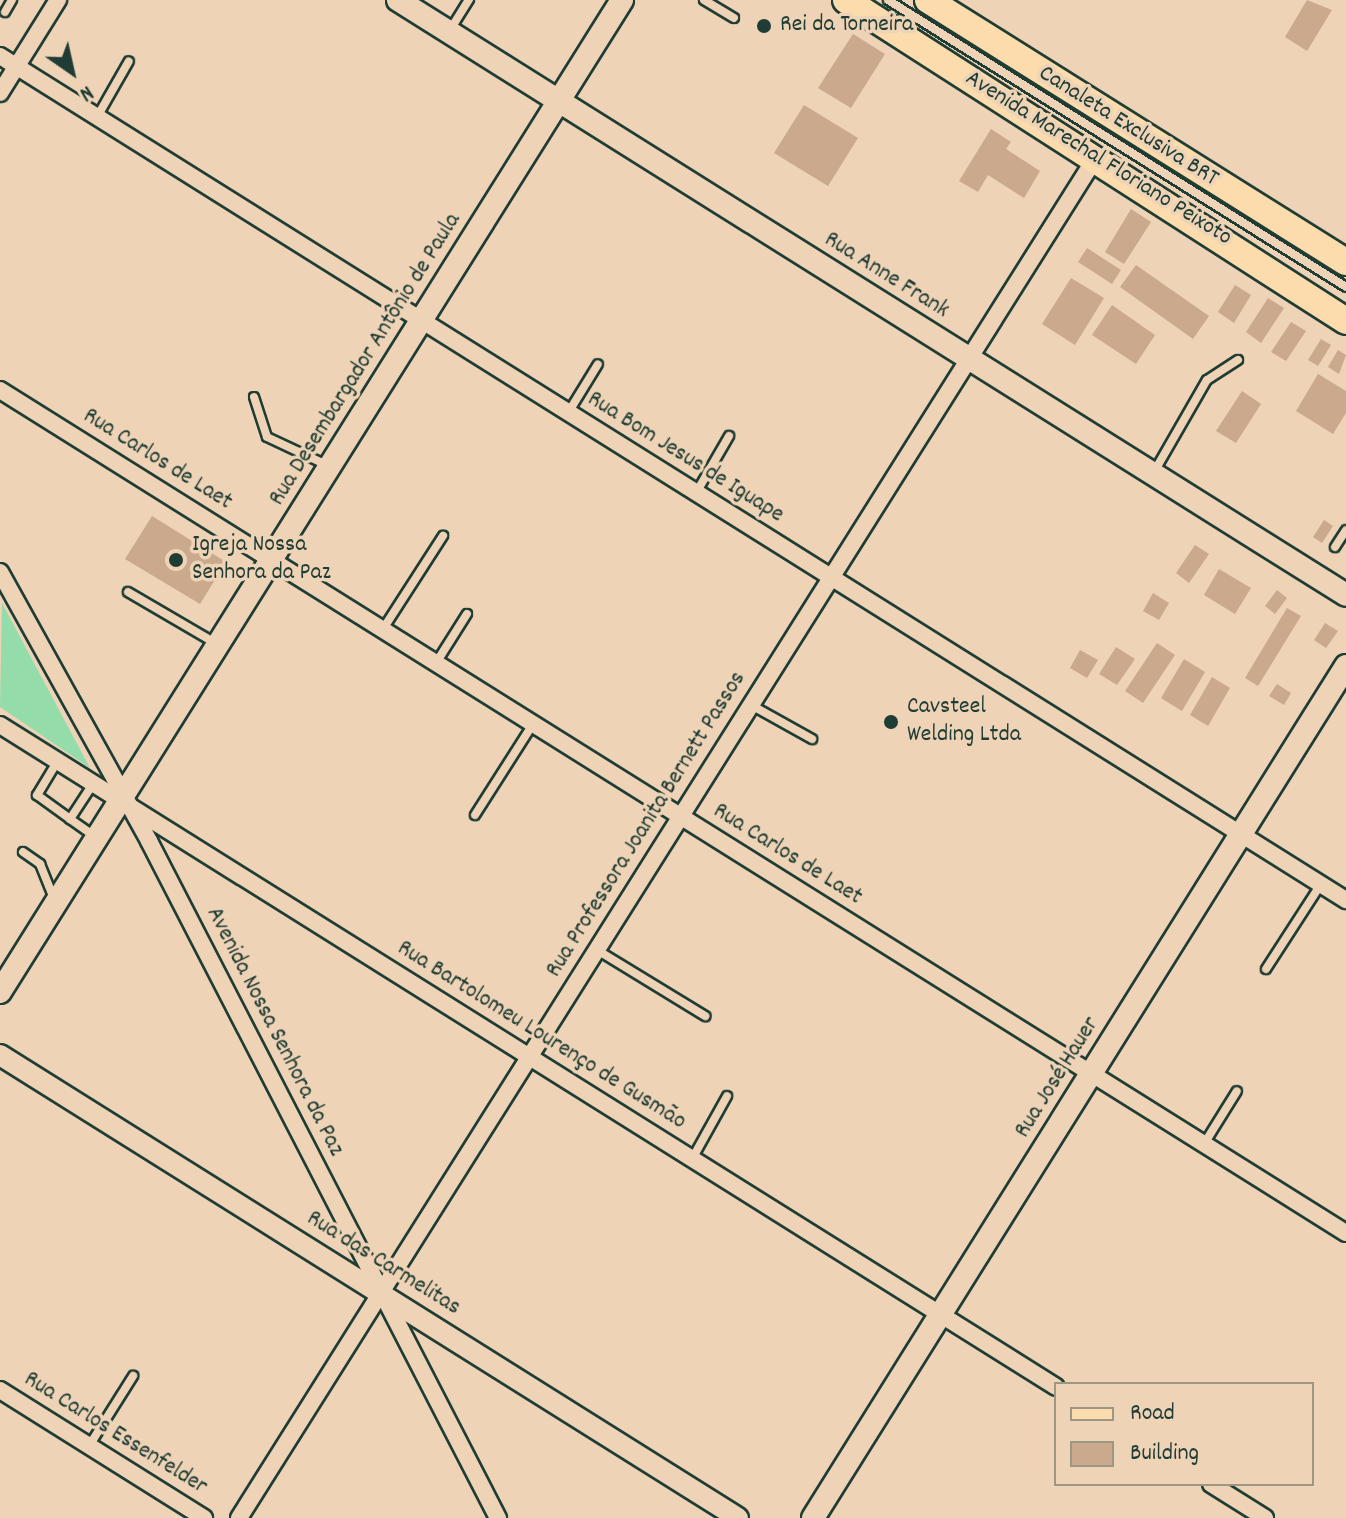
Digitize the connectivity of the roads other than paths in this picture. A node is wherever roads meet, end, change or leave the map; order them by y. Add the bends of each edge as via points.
1 (12, 0) edge
2 (58, 0) edge
3 (398, 0) edge
4 (469, 0) edge
5 (622, 0) edge
6 (704, 0) edge
7 (846, 0) edge
8 (888, 0) edge
9 (928, 0) edge
10 (5, 12) dead end
11 (734, 18) dead end
12 (449, 32) junction
13 (0, 56) edge
14 (129, 61) dead end
15 (16, 66) junction
16 (0, 93) edge
17 (559, 101) junction
18 (97, 117) junction
19 (1096, 157) junction
20 (1346, 262) edge
21 (1346, 287) edge
22 (421, 321) junction
23 (1346, 321) edge
24 (969, 358) junction
25 (1238, 360) dead end
26 (598, 364) dead end
27 (0, 390) edge
28 (254, 397) dead end
29 (568, 413) junction
30 (729, 436) dead end
31 (330, 466) junction
32 (1153, 474) junction
33 (696, 493) junction
34 (1346, 530) edge
35 (443, 536) dead end
36 (1335, 547) dead end
37 (271, 560) junction
38 (0, 572) edge
39 (831, 578) junction
40 (128, 592) dead end
41 (1346, 595) edge
42 (467, 614) dead end
43 (383, 629) junction
44 (218, 644) junction
45 (436, 663) junction
46 (1346, 666) edge
47 (750, 705) junction
48 (533, 724) junction
49 (0, 725) edge
50 (812, 739) dead end
51 (58, 761) junction
52 (93, 783) junction
53 (120, 800) junction
54 (475, 815) dead end
55 (680, 816) junction
56 (70, 819) junction
57 (1241, 834) junction
58 (97, 838) junction
59 (23, 852) dead end
60 (1321, 884) junction
61 (1346, 900) edge
62 (57, 901) junction
63 (597, 949) junction
64 (1266, 969) dead end
65 (0, 992) edge
66 (705, 1016) dead end
67 (0, 1055) edge
68 (529, 1057) junction
69 (1091, 1073) junction
70 (1237, 1091) dead end
71 (727, 1096) dead end
72 (1204, 1144) junction
73 (692, 1159) junction
74 (1346, 1233) edge
75 (380, 1294) junction
76 (940, 1315) junction
77 (133, 1376) dead end
78 (1054, 1386) edge
79 (0, 1390) edge
80 (89, 1446) junction
81 (1214, 1486) edge
82 (204, 1518) edge
83 (239, 1518) edge
84 (498, 1518) edge
85 (738, 1518) edge
86 (813, 1518) edge
87 (1265, 1518) edge

1 - 10 lane
2 - 15 street
3 - 12 main road, Rua Anne Frank
4 - 12 lane
5 - 17 main road, Rua Desembargador Antônio de Paula
6 - 11 lane
7 - 19 main road, Avenida Marechal Floriano Peixoto
8 - 21 lane, Canaleta Exclusiva BRT
9 - 20 main road, Avenida Marechal Floriano Peixoto
12 - 17 main road, Rua Anne Frank
13 - 15 street, Rua Bom Jesus de Iguape
14 - 18 lane
15 - 16 street
15 - 18 street, Rua Bom Jesus de Iguape
17 - 22 main road, Rua Desembargador Antônio de Paula
17 - 24 main road, Rua Anne Frank
18 - 22 street, Rua Bom Jesus de Iguape
19 - 23 main road, Avenida Marechal Floriano Peixoto
19 - 24 street, Rua Professora Joanita Bernett Passos
22 - 29 street, Rua Bom Jesus de Iguape
22 - 31 main road, Rua Desembargador Antônio de Paula
24 - 32 main road, Rua Anne Frank
24 - 39 street, Rua Professora Joanita Bernett Passos
25 - 32 lane via 1207,380
26 - 29 lane
27 - 37 street, Rua Carlos de Laet
28 - 31 lane via 267,437
29 - 33 street, Rua Bom Jesus de Iguape
30 - 33 lane
31 - 37 main road, Rua Desembargador Antônio de Paula
32 - 41 main road, Rua Anne Frank
33 - 39 street, Rua Bom Jesus de Iguape
34 - 36 lane
35 - 43 lane
37 - 43 street, Rua Carlos de Laet
37 - 44 main road, Rua Desembargador Antônio de Paula
38 - 53 street, Avenida Nossa Senhora da Paz
39 - 47 street, Rua Professora Joanita Bernett Passos
39 - 57 street, Rua Bom Jesus de Iguape
40 - 44 lane
42 - 45 lane
43 - 45 street, Rua Carlos de Laet
44 - 53 main road, Rua Desembargador Antônio de Paula
45 - 48 street, Rua Carlos de Laet
46 - 57 main road, Rua José Hauer
47 - 50 lane
47 - 55 street, Rua Professora Joanita Bernett Passos
48 - 54 lane
48 - 55 street, Rua Carlos de Laet
49 - 51 street, Rua Bartolomeu Lourenço de Gusmão
51 - 52 street, Rua Bartolomeu Lourenço de Gusmão
51 - 56 lane via 37,795
52 - 53 street, Rua Bartolomeu Lourenço de Gusmão
52 - 56 lane
53 - 58 main road, Rua Desembargador Antônio de Paula
53 - 68 street, Rua Bartolomeu Lourenço de Gusmão
53 - 75 street, Avenida Nossa Senhora da Paz via 149,841
55 - 63 street, Rua Professora Joanita Bernett Passos
55 - 69 street, Rua Carlos de Laet
56 - 58 lane
57 - 60 street, Rua Bom Jesus de Iguape
57 - 69 main road, Rua José Hauer
58 - 62 main road, Rua Desembargador Antônio de Paula
59 - 62 lane via 40,864 43,885
60 - 61 street, Rua Bom Jesus de Iguape
60 - 64 lane
62 - 65 main road, Rua Desembargador Antônio de Paula
63 - 66 lane
63 - 68 street, Rua Professora Joanita Bernett Passos
67 - 75 street, Rua das Carmelitas
68 - 73 street, Rua Bartolomeu Lourenço de Gusmão
68 - 75 street, Rua Professora Joanita Bernett Passos
69 - 72 street, Rua Carlos de Laet
69 - 76 main road, Rua José Hauer
70 - 72 lane
71 - 73 lane
72 - 74 street, Rua Carlos de Laet
73 - 76 street, Rua Bartolomeu Lourenço de Gusmão
75 - 83 street, Rua Professora Joanita Bernett Passos
75 - 84 street, Avenida Nossa Senhora da Paz
75 - 85 street, Rua das Carmelitas
76 - 78 street, Rua Bartolomeu Lourenço de Gusmão
76 - 86 main road, Rua José Hauer
77 - 80 lane
79 - 80 street, Rua Carlos Essenfelder
80 - 82 street, Rua Carlos Essenfelder
81 - 87 street

